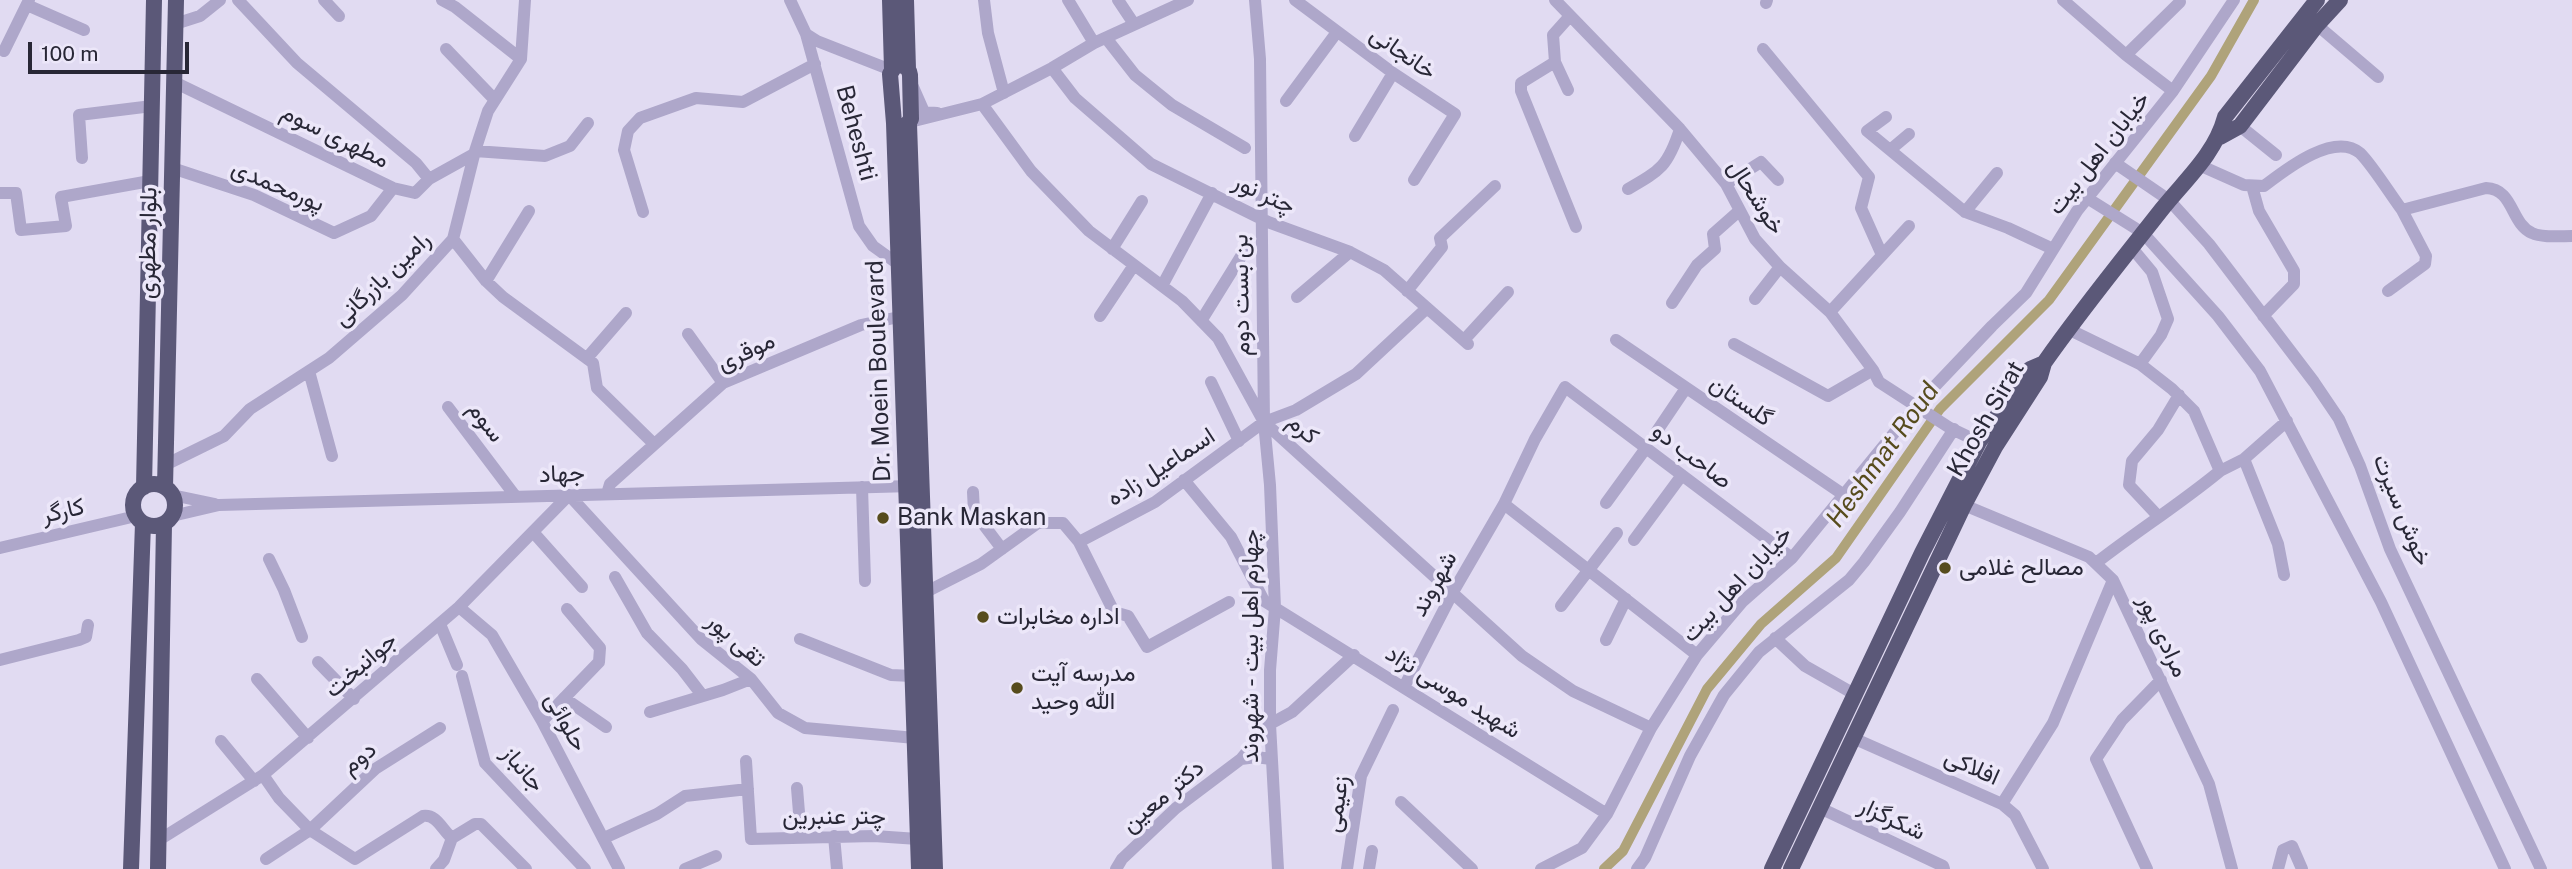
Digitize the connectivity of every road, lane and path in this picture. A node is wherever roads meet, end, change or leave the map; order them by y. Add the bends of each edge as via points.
1 (154, 0) edge
2 (176, 0) edge
3 (220, 0) edge
4 (238, 0) edge
5 (324, 0) edge
6 (442, 0) edge
7 (525, 0) edge
8 (790, 0) edge
9 (890, 0) edge
10 (905, 0) edge
11 (984, 0) edge
12 (1068, 0) edge
13 (1118, 0) edge
14 (1187, 0) edge
15 (1255, 0) edge
16 (1295, 0) edge
17 (1555, 0) edge
18 (2234, 0) edge
19 (2317, 0) edge
20 (2340, 0) edge
21 (2067, 1) edge
22 (28, 2) edge
23 (2180, 2) dead end
24 (339, 16) dead end
25 (1570, 16) junction
26 (176, 24) junction
27 (1134, 24) junction
28 (2318, 25) junction
29 (84, 30) dead end
30 (1337, 33) junction
31 (806, 34) junction
32 (1100, 41) junction
33 (446, 49) dead end
34 (1763, 49) dead end
35 (4, 51) dead end
36 (2126, 55) junction
37 (520, 59) junction
38 (1555, 62) junction
39 (815, 64) junction
40 (1052, 68) junction
41 (900, 73) junction
42 (1393, 73) junction
43 (2378, 76) dead end
44 (174, 82) junction
45 (1568, 90) dead end
46 (2173, 91) junction
47 (1004, 93) junction
48 (495, 100) junction
49 (1286, 101) dead end
50 (982, 104) junction
51 (152, 106) junction
52 (948, 114) junction
53 (1886, 117) dead end
54 (588, 123) dead end
55 (904, 123) junction
56 (2240, 126) junction
57 (1680, 129) junction
58 (1909, 134) dead end
59 (1355, 136) dead end
60 (2220, 137) junction
61 (1245, 148) dead end
62 (1891, 150) junction
63 (474, 152) junction
64 (2276, 155) dead end
65 (2119, 157) junction
66 (82, 158) dead end
67 (2199, 165) junction
68 (172, 168) junction
69 (1997, 173) dead end
70 (429, 179) junction
71 (1414, 180) dead end
72 (1778, 180) dead end
73 (150, 181) junction
74 (1726, 184) junction
75 (1495, 186) dead end
76 (2252, 186) junction
77 (393, 188) junction
78 (1628, 189) dead end
79 (0, 193) edge
80 (1212, 193) junction
81 (2087, 198) junction
82 (2169, 200) junction
83 (1142, 201) dead end
84 (2402, 210) junction
85 (529, 211) dead end
86 (1739, 211) junction
87 (643, 212) dead end
88 (1965, 212) junction
89 (1260, 218) junction
90 (1909, 226) dead end
91 (1576, 227) dead end
92 (2143, 233) junction
93 (2572, 236) edge
94 (453, 239) junction
95 (2132, 247) junction
96 (1112, 249) junction
97 (2053, 249) junction
98 (1245, 250) dead end
99 (1350, 251) junction
100 (1882, 255) junction
101 (898, 264) junction
102 (1134, 265) junction
103 (1780, 267) junction
104 (485, 281) junction
105 (1162, 286) junction
106 (1407, 290) junction
107 (2388, 291) dead end
108 (1508, 292) dead end
109 (1297, 297) dead end
110 (1755, 299) dead end
111 (1672, 303) dead end
112 (1427, 308) junction
113 (1830, 312) junction
114 (625, 313) dead end
115 (1100, 316) dead end
116 (2263, 316) junction
117 (899, 317) junction
118 (1201, 321) junction
119 (2068, 329) junction
120 (688, 334) dead end
121 (1616, 340) dead end
122 (1734, 344) dead end
123 (587, 358) junction
124 (2044, 363) junction
125 (2140, 364) junction
126 (1873, 370) junction
127 (309, 371) junction
128 (1211, 382) dead end
129 (723, 383) junction
130 (1565, 387) joint
131 (1686, 388) junction
132 (2179, 395) junction
133 (448, 407) dead end
134 (1921, 408) junction
135 (2287, 421) junction
136 (1264, 422) junction
137 (1952, 429) junction
138 (1657, 431) dead end
139 (1239, 441) junction
140 (1979, 442) junction
141 (653, 443) junction
142 (1646, 448) junction
143 (332, 456) dead end
144 (2244, 459) junction
145 (165, 465) junction
146 (2220, 471) junction
147 (1682, 475) junction
148 (1184, 480) junction
149 (914, 485) junction
150 (144, 487) junction
151 (862, 487) junction
152 (168, 491) junction
153 (972, 492) dead end
154 (607, 494) junction
155 (569, 495) junction
156 (1844, 495) junction
157 (516, 497) junction
158 (1606, 503) dead end
159 (1504, 504) junction
160 (219, 505) junction
161 (1964, 505) junction
162 (2158, 516) junction
163 (139, 519) junction
164 (168, 520) junction
165 (533, 532) junction
166 (1617, 533) dead end
167 (1634, 540) dead end
168 (1079, 542) junction
169 (0, 548) edge
170 (1002, 549) junction
171 (1792, 558) junction
172 (269, 559) dead end
173 (2096, 563) junction
174 (1587, 569) junction
175 (2284, 575) dead end
176 (615, 577) dead end
177 (2113, 580) junction
178 (865, 581) dead end
179 (582, 587) dead end
180 (926, 592) junction
181 (1452, 592) junction
182 (1626, 599) junction
183 (1229, 602) dead end
184 (1561, 606) dead end
185 (459, 607) junction
186 (1275, 608) junction
187 (567, 609) dead end
188 (440, 624) junction
189 (88, 625) dead end
190 (302, 637) dead end
191 (1774, 638) junction
192 (800, 639) dead end
193 (1606, 640) dead end
194 (1354, 655) junction
195 (1697, 655) junction
196 (0, 660) edge
197 (318, 662) dead end
198 (912, 676) junction
199 (257, 679) dead end
200 (751, 679) junction
201 (2161, 680) junction
202 (1405, 687) junction
203 (702, 695) junction
204 (1856, 695) junction
205 (564, 698) junction
206 (354, 699) junction
207 (1393, 710) dead end
208 (650, 712) dead end
209 (542, 721) junction
210 (1270, 724) junction
211 (606, 727) dead end
212 (440, 728) dead end
213 (1651, 728) junction
214 (308, 738) junction
215 (915, 738) junction
216 (1853, 738) junction
217 (221, 741) dead end
218 (1241, 759) junction
219 (1271, 759) junction
220 (746, 761) dead end
221 (259, 778) junction
222 (797, 788) dead end
223 (748, 789) junction
224 (1401, 803) dead end
225 (2002, 804) junction
226 (1820, 808) junction
227 (1607, 814) junction
228 (310, 830) junction
229 (834, 836) junction
230 (801, 837) junction
231 (452, 838) junction
232 (604, 838) junction
233 (918, 839) junction
234 (159, 840) junction
235 (1372, 851) dead end
236 (716, 856) dead end
237 (266, 859) dead end
238 (522, 864) edge
239 (431, 868) edge
240 (616, 868) edge
241 (131, 869) edge
242 (158, 869) edge
243 (508, 869) edge
244 (586, 869) edge
245 (685, 869) edge
246 (837, 869) edge
247 (919, 869) edge
248 (935, 869) edge
249 (1116, 869) edge
250 (1278, 869) edge
251 (1347, 869) edge
252 (1369, 869) edge
253 (1472, 869) edge
254 (1541, 869) edge
255 (1637, 869) edge
256 (1772, 869) edge
257 (1791, 869) edge
258 (1944, 869) edge
259 (2043, 869) edge
260 (2147, 869) edge
261 (2232, 869) edge
262 (2278, 869) edge
263 (2302, 869) edge
264 (2505, 869) edge
265 (2541, 869) edge

1 - 51 main road, بلوار مطهری
2 - 26 main road, بلوار مطهری
3 - 26 street via 200,16
4 - 70 street via 297,63
5 - 24 street
6 - 37 street
7 - 37 street, رامین بازرگانی
8 - 31 street, Beheshti
9 - 41 main road
10 - 41 main road
11 - 47 street
12 - 32 street
13 - 27 street
14 - 27 street
15 - 89 street, بن بست دوم via 1260,59
16 - 30 street, خانجانی
17 - 25 street, خوشحال
18 - 46 street, خیابان اهل بیت
19 - 60 main road via 2225,117
20 - 28 main road
21 - 36 street
22 - 29 street
22 - 35 street
23 - 36 street
25 - 38 street via 1553,35
25 - 57 street, خوشحال
26 - 44 main road, بلوار مطهری
27 - 32 street
28 - 43 street
28 - 56 main road
30 - 42 street, خانجانی
30 - 49 street
31 - 39 street, Beheshti
31 - 41 street
32 - 40 street
32 - 61 street via 1172,105
33 - 48 street
34 - 100 street via 1869,177 1861,208
36 - 46 street
37 - 48 street, رامین بازرگانی
38 - 45 street
38 - 91 street via 1521,83 1521,90
39 - 87 street via 743,102 696,98 640,118 628,131 624,150
39 - 101 street, Beheshti via 859,226 873,246
40 - 47 street
40 - 80 street, چتر نور via 1075,98 1151,164
41 - 52 street via 924,113
41 - 55 main road via 890,74
42 - 59 street
42 - 71 street, خانجانی via 1455,114
44 - 68 main road, بلوار مطهری
44 - 77 street, مطهری سوم
46 - 65 street, خیابان اهل بیت
47 - 50 street
48 - 63 street, رامین بازرگانی
50 - 52 street
50 - 96 street, کرم via 1031,171
51 - 66 street via 79,115
51 - 73 main road, بلوار مطهری
52 - 55 street
53 - 62 street via 1867,131
54 - 63 street via 570,146 545,156
55 - 101 main road, Dr. Moein Boulevard
55 - 149 main road, Dr. Moein Boulevard
56 - 60 main road
56 - 64 street
57 - 74 street, خوشحال
57 - 78 street via 1672,156
58 - 62 street
60 - 67 main road
62 - 88 street
63 - 70 street, مطهری سوم
63 - 94 street, رامین بازرگانی
65 - 81 street, خیابان اهل بیت
65 - 82 street, خوش سیرت
67 - 76 street
67 - 82 main road
68 - 77 street, پورمحمدی via 254,195 334,233 371,216
68 - 145 main road, بلوار مطهری
69 - 88 street
70 - 77 street, مطهری سوم via 415,193
72 - 74 street via 1761,162
73 - 79 street via 61,197 66,226 21,230 16,192
73 - 150 main road, بلوار مطهری
74 - 86 street, خوشحال
75 - 106 street via 1440,238 1442,247
76 - 84 street via 2264,186 2328,147 2344,146 2359,152
76 - 116 street via 2259,211 2294,271 2294,284
80 - 89 street, چتر نور
80 - 105 street
81 - 92 street
81 - 97 street, خیابان اهل بیت
82 - 92 main road
82 - 116 street, خوش سیرت
83 - 96 street
84 - 93 street via 2495,188 2505,196 2520,224 2533,234
84 - 107 street via 2426,264
85 - 104 street
86 - 103 street, خوشحال via 1755,239
86 - 111 street via 1713,234 1715,249 1697,265
88 - 97 street
89 - 99 street, چتر نور
89 - 136 street, بن بست دوم
90 - 100 street
92 - 95 main road
92 - 135 street via 2235,338 2260,371
94 - 104 street
94 - 127 street, رامین بازرگانی via 402,295
95 - 119 main road
95 - 125 street via 2152,272 2168,319
96 - 102 street, کرم
97 - 134 street, خیابان اهل بیت via 2026,293
98 - 118 street
99 - 106 street, چتر نور via 1384,270
99 - 109 street
100 - 113 street
101 - 117 main road, Dr. Moein Boulevard
102 - 105 street, کرم
102 - 115 street
103 - 110 street
103 - 113 street, خوشحال
104 - 123 street
105 - 118 street, کرم
106 - 112 street, چتر نور
108 - 112 street, چتر نور via 1466,342
112 - 136 street, اسماعیل زاده via 1356,374 1296,410
113 - 126 street, خوشحال
114 - 123 street
116 - 265 street, خوش سیرت via 2339,419 2390,549
117 - 129 street, موقری via 861,325
117 - 149 main road, Dr. Moein Boulevard
118 - 136 street, کرم via 1218,338
119 - 124 main road
119 - 125 street
120 - 129 street
121 - 131 street, گلستان
122 - 126 street via 1828,396
123 - 141 street via 593,363 597,388
124 - 140 main road, Khosh Sirat via 2030,369
124 - 161 main road, Khosh Sirat
125 - 132 street
126 - 134 street, خوشحال via 1879,382
127 - 143 street
127 - 145 street, رامین بازرگانی via 250,409 224,436
128 - 139 street
129 - 141 street, موقری
130 - 142 street, صاحب دو
130 - 159 street, شهروند
131 - 138 street
131 - 156 street, گلستان
132 - 146 street via 2194,411
132 - 162 street via 2133,461 2129,485
133 - 157 street, سوم
134 - 137 street, خوشحال
134 - 156 street, خیابان اهل بیت
135 - 144 street
135 - 264 street via 2381,602
136 - 139 street, اسماعیل زاده
136 - 181 street, کرم
136 - 186 street, چهارم اهل بیت - شهروند
137 - 140 street, خوشحال
137 - 191 street via 1849,580
139 - 148 street, اسماعیل زاده
140 - 204 main road, Khosh Sirat
141 - 154 street, موقری via 610,484
142 - 147 street, صاحب دو
142 - 158 street
144 - 146 street
144 - 175 street via 2278,544
145 - 152 main road, بلوار مطهری
146 - 162 street
147 - 167 street
147 - 171 street, صاحب دو
148 - 168 street, اسماعیل زاده via 1155,502
148 - 186 street via 1231,537 1264,601
149 - 151 street, جهاد
149 - 180 main road, Dr. Moein Boulevard
149 - 198 main road, Dr. Moein Boulevard
150 - 152 main road via 158,485
150 - 163 main road via 133,503
151 - 154 street, جهاد
151 - 178 street
152 - 160 street
152 - 164 main road via 175,502
153 - 170 street via 974,512
154 - 155 street, جهاد
155 - 157 street, جهاد
155 - 165 street, جوانبخت
155 - 200 street, تقی پور via 701,639
156 - 171 street, خیابان اهل بیت
157 - 160 street, جهاد
159 - 174 street
159 - 181 street, شهروند
160 - 164 street
161 - 173 street, مرادی پور
161 - 216 main road, Khosh Sirat
162 - 173 street
163 - 164 main road via 154,526
163 - 169 street, کارگر
163 - 241 main road
164 - 234 main road
165 - 179 street
165 - 185 street, جوانبخت
166 - 174 street
168 - 170 street via 1063,523 1038,523
168 - 183 street via 1114,612 1128,616 1147,648
170 - 180 street
171 - 195 street, خیابان اهل بیت via 1742,602
172 - 190 street
173 - 177 street, مرادی پور
174 - 182 street
174 - 184 street
176 - 203 street via 647,633
177 - 201 street, مرادی پور
177 - 225 street via 2053,723
180 - 248 main road, Dr. Moein Boulevard
181 - 202 street, شهروند
181 - 213 street, کرم via 1522,656 1573,691
182 - 193 street
182 - 195 street
185 - 188 street, جوانبخت
185 - 209 street, حلوائی via 492,635
186 - 194 street, شهید موسی نژاد
186 - 210 street, چهارم اهل بیت - شهروند
187 - 205 street via 600,648 599,662
188 - 206 street, جوانبخت
188 - 244 street, جانباز via 459,671 485,763
189 - 196 street via 86,637 79,640
191 - 204 street via 1805,666
191 - 255 street via 1720,702
192 - 198 street via 891,675
194 - 202 street, شهید موسی نژاد
194 - 210 street, دکتر معین via 1292,712
195 - 213 street, خیابان اهل بیت
197 - 206 street
198 - 215 main road, Dr. Moein Boulevard
199 - 214 street
200 - 203 street
200 - 215 street, تقی پور via 778,713 805,729
201 - 260 street via 2122,720 2096,759
201 - 261 street, مرادی پور via 2209,784
202 - 227 street, شهید موسی نژاد
203 - 208 street
204 - 256 main road, Khosh Sirat
205 - 209 street
205 - 211 street
206 - 214 street, جوانبخت
207 - 251 street, زعیمی via 1361,776
209 - 232 street, حلوائی
210 - 218 street, دکتر معین
210 - 219 street, چهارم اهل بیت - شهروند
212 - 228 street, دوم via 375,769
213 - 227 street, خیابان اهل بیت
214 - 221 street, جوانبخت
215 - 233 main road, Dr. Moein Boulevard
216 - 225 street, افلاکی
216 - 226 main road, Khosh Sirat
217 - 221 street
218 - 219 street, دکتر معین
218 - 249 street, دکتر معین via 1177,808
219 - 250 street, چهارم اهل بیت - شهروند
220 - 223 street
221 - 228 street
221 - 234 street, جوانبخت
222 - 230 street
223 - 230 street, چتر عنبرین via 751,839
223 - 232 street via 685,796
224 - 253 street
225 - 259 street, افلاکی via 2015,815
226 - 257 main road, Khosh Sirat
226 - 258 street, شکرگزار
227 - 254 street, خیابان اهل بیت via 1582,848
228 - 231 street via 355,859 423,816 433,817
228 - 237 street, دوم
229 - 230 street, چتر عنبرین
229 - 233 street, چتر عنبرین
229 - 246 street
231 - 238 street via 481,824
231 - 239 street via 444,860
232 - 240 street, حلوائی
233 - 247 main road, Dr. Moein Boulevard
234 - 242 main road
235 - 252 street
236 - 245 street
238 - 243 street
262 - 263 street via 2283,850 2292,846

